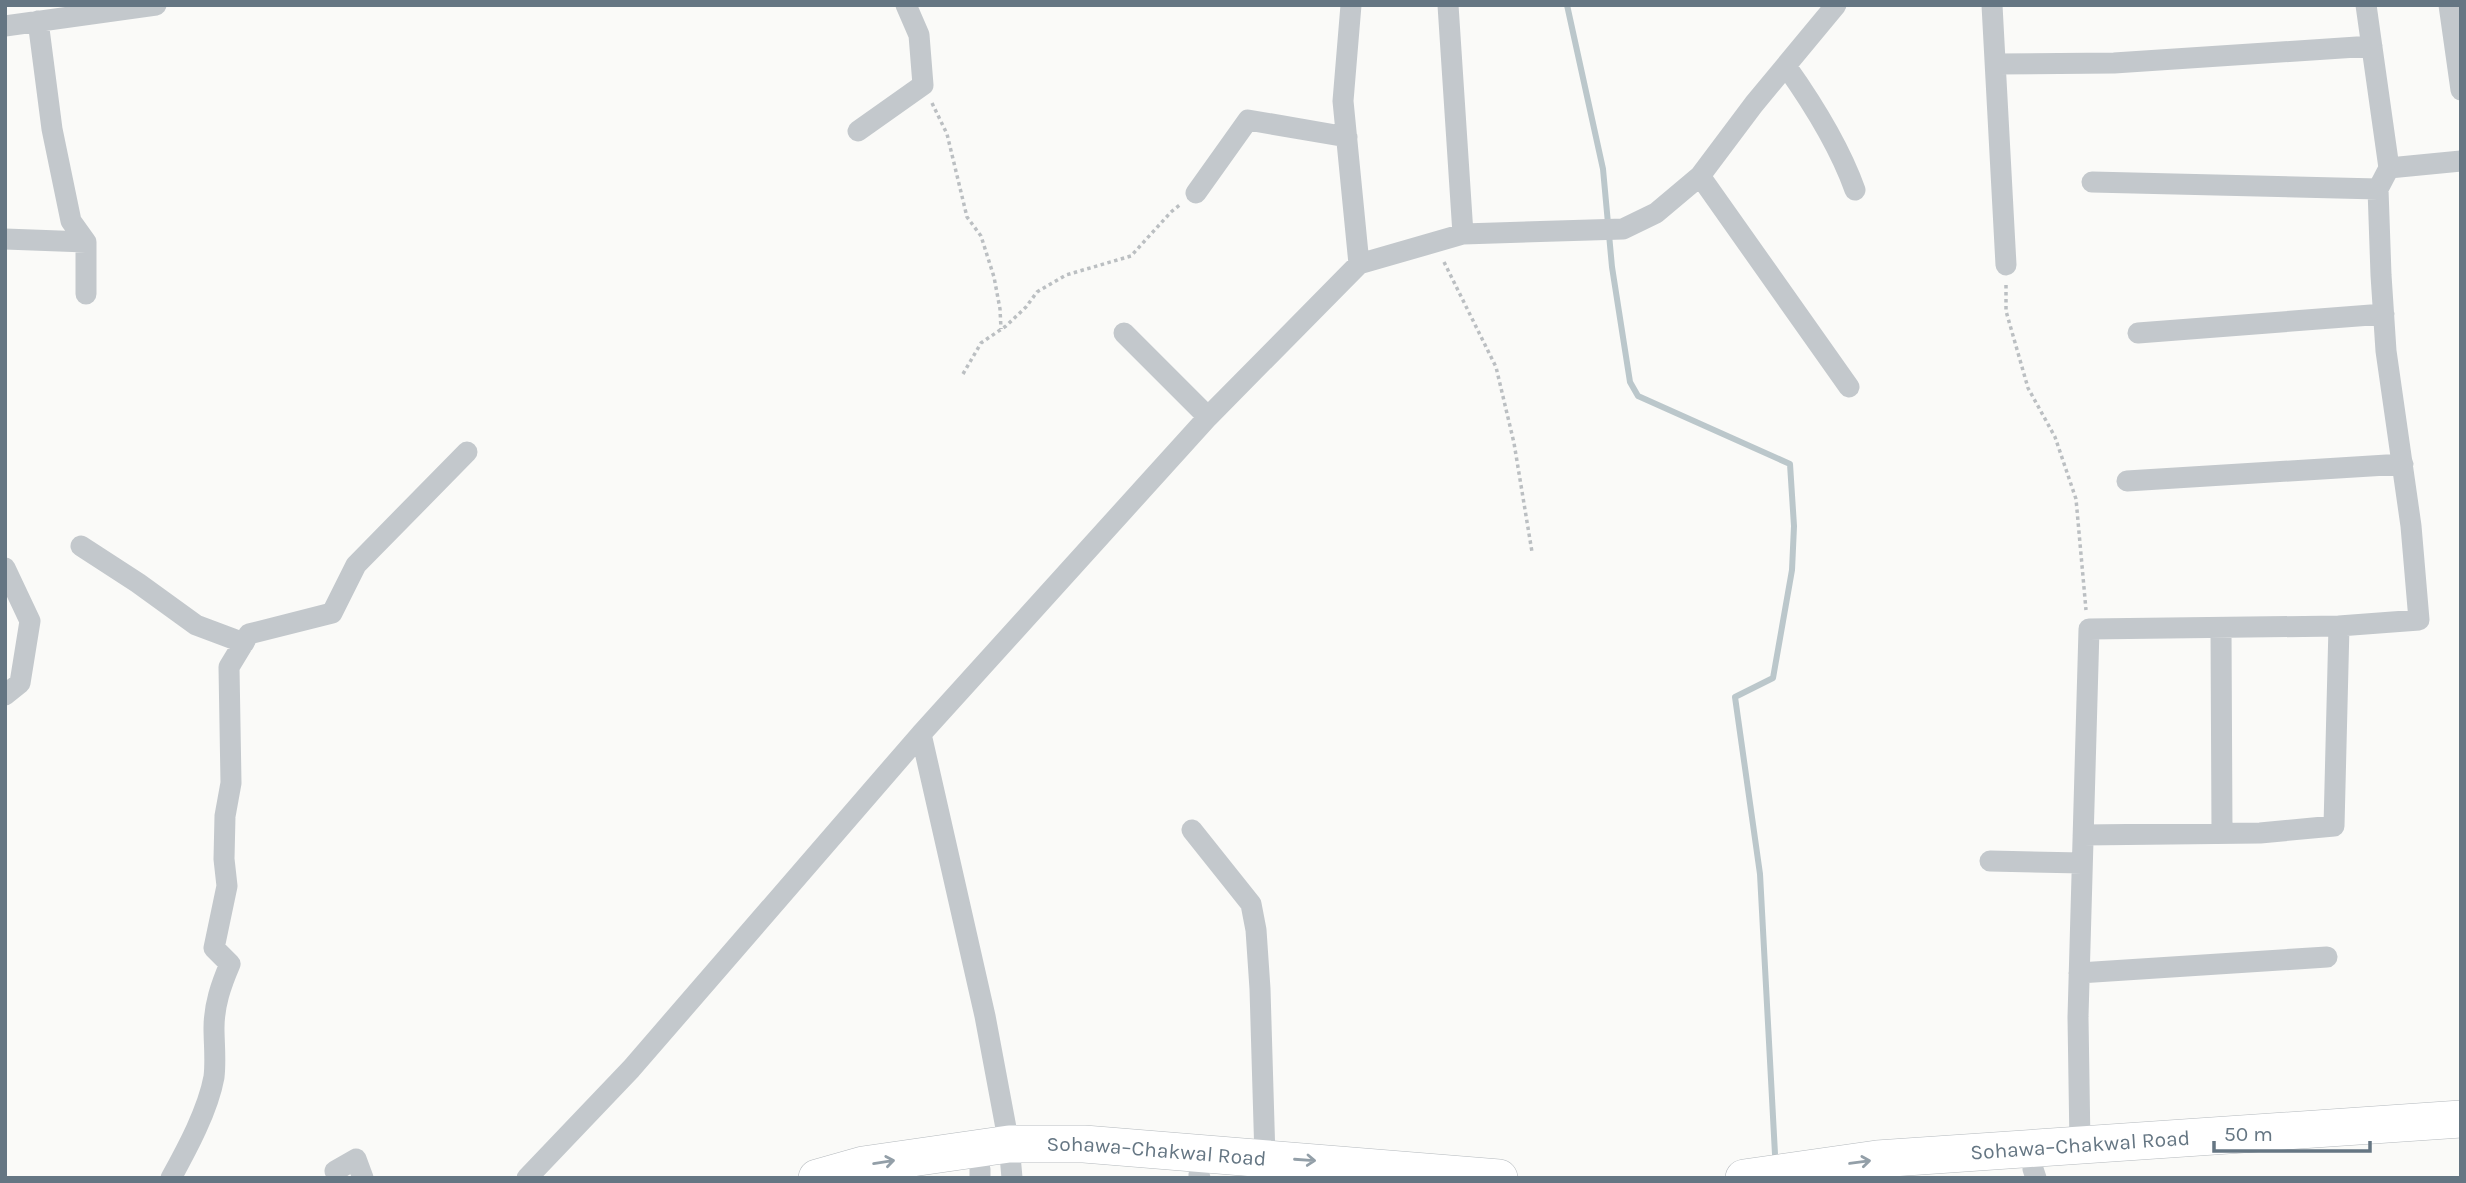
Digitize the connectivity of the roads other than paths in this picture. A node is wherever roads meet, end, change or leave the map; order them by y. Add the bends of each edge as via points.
1 (156, 5) edge
2 (906, 5) edge
3 (1351, 5) edge
4 (1448, 5) edge
5 (1836, 5) edge
6 (1992, 5) edge
7 (2366, 5) edge
8 (2449, 5) edge
9 (38, 21) junction
10 (5, 26) edge
11 (2372, 46) junction
12 (1997, 64) junction
13 (1786, 65) junction
14 (2461, 90) edge
15 (858, 131) dead end
16 (1347, 137) junction
17 (2461, 161) edge
18 (2389, 168) junction
19 (1700, 176) junction
20 (2092, 182) dead end
21 (2378, 189) junction
22 (1855, 190) dead end
23 (1196, 193) road end
24 (1462, 234) junction
25 (5, 239) edge
26 (86, 242) junction
27 (1359, 264) junction
28 (2006, 265) road end
29 (86, 294) dead end
30 (2384, 314) junction
31 (1124, 333) dead end
32 (2138, 333) dead end
33 (1849, 387) dead end
34 (1208, 417) junction
35 (467, 452) dead end
36 (2403, 464) junction
37 (2127, 481) dead end
38 (80, 546) dead end
39 (5, 568) edge
40 (2339, 626) junction
41 (2221, 628) junction
42 (244, 643) junction
43 (5, 695) edge
44 (921, 734) junction
45 (1192, 830) dead end
46 (2222, 833) junction
47 (2082, 835) junction
48 (1990, 861) dead end
49 (2082, 863) junction
50 (2327, 957) dead end
51 (2079, 973) junction
52 (2461, 1119) edge
53 (2461, 1142) edge
54 (2080, 1146) junction
55 (1265, 1157) junction
56 (998, 1167) edge
57 (334, 1171) dead end
58 (2035, 1173) edge
59 (1210, 1177) edge
60 (171, 1178) edge
61 (363, 1178) edge
62 (527, 1178) edge
63 (817, 1178) edge
64 (933, 1178) edge
65 (1499, 1178) edge
66 (1744, 1178) edge
67 (1910, 1178) edge

1 - 9 street
2 - 15 street via 919,35 923,85
3 - 16 street via 1343,101
4 - 24 street
5 - 13 street
6 - 12 street
7 - 11 street
8 - 14 street
9 - 10 street
9 - 26 street via 52,129 71,221
11 - 12 street via 2113,63
11 - 18 street
12 - 28 street
13 - 19 street
13 - 22 street via 1814,106
16 - 23 street via 1248,120
16 - 27 street
17 - 18 street
18 - 21 street
19 - 24 street via 1656,213 1622,229
19 - 33 street
20 - 21 street
21 - 30 street
24 - 27 street
25 - 26 street
26 - 29 street
27 - 34 street
30 - 32 street
30 - 36 street
31 - 34 street
34 - 44 street
35 - 42 street via 356,565 332,613 249,634
36 - 37 street
36 - 40 street via 2419,620
38 - 42 street via 196,625
39 - 43 street via 30,621 20,683
40 - 41 street
40 - 46 street via 2334,826
41 - 46 street
41 - 47 street via 2089,629
42 - 60 street via 229,667 227,886 214,948 230,964 218,995 214,1079
44 - 56 street via 985,1016
44 - 62 street via 631,1069
45 - 55 street via 1251,904 1261,989
46 - 47 street
47 - 49 street
48 - 49 street
49 - 51 street
50 - 51 street
51 - 54 street
52 - 54 highway, Sohawa–Chakwal Road
53 - 58 highway
66 -> 54 highway, Sohawa–Chakwal Road via 1877,1159
55 - 56 highway, Sohawa–Chakwal Road via 1084,1144
55 -> 65 highway, Sohawa–Chakwal Road
56 - 59 highway via 1092,1165
63 -> 56 highway, Sohawa–Chakwal Road via 863,1165
56 - 64 highway
57 - 61 street via 356,1159
58 - 67 highway

